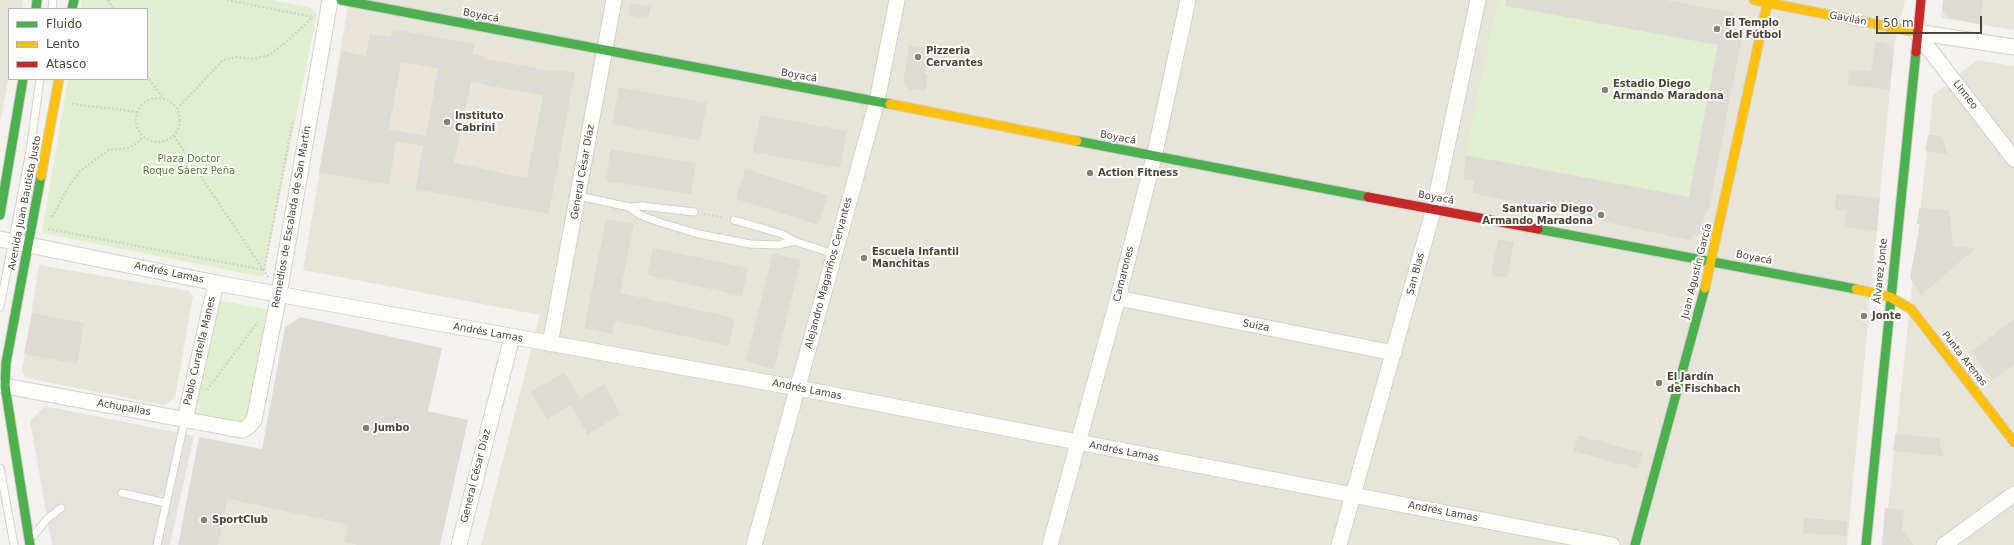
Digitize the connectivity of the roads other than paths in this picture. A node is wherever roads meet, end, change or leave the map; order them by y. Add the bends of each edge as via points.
1 (330, 0) edge
2 (341, 0) edge
3 (614, 0) edge
4 (897, 0) edge
5 (1188, 0) edge
6 (1478, 0) edge
7 (1753, 0) edge
8 (1921, 0) edge
9 (1768, 1) edge
10 (1916, 32) junction
11 (2014, 47) edge
12 (604, 51) junction
13 (23, 80) edge
14 (40, 80) edge
15 (59, 80) edge
16 (877, 101) junction
17 (1154, 157) junction
18 (2014, 159) edge
19 (579, 196) junction
20 (629, 207) junction
21 (1434, 208) junction
22 (694, 212) road end
23 (0, 215) edge
24 (734, 220) road end
25 (6, 240) edge
26 (794, 241) junction
27 (28, 244) junction
28 (834, 254) junction
29 (1712, 262) junction
30 (216, 283) junction
31 (279, 294) junction
32 (1890, 297) junction
33 (1118, 298) junction
34 (0, 307) edge
35 (512, 337) junction
36 (550, 344) junction
37 (1394, 353) junction
38 (5, 386) junction
39 (798, 388) junction
40 (185, 419) junction
41 (243, 430) joint
42 (2014, 442) edge
43 (1077, 443) junction
44 (0, 468) edge
45 (122, 493) dead end
46 (2014, 494) edge
47 (1353, 495) junction
48 (166, 503) junction
49 (61, 508) dead end
50 (30, 543) edge
51 (14, 545) edge
52 (157, 545) edge
53 (459, 545) edge
54 (754, 545) edge
55 (1050, 545) edge
56 (1339, 545) edge
57 (1612, 545) edge
58 (1635, 545) edge
59 (1866, 545) edge
60 (1944, 545) edge

1 - 31 street, Remedios de Escalada de San Martín
2 - 12 street, Boyacá
3 - 12 street, General César Díaz
4 - 16 street, Alejandro Magariños Cervantes
5 - 17 street, Camarones
6 - 21 street, San Blas
7 - 9 street, Gavilán
8 - 10 street, Álvarez Jonte
9 - 10 street, Gavilán
9 - 29 street, Juan Agustín García
10 - 11 street, Gavilán
10 - 18 street, Linneo
10 - 32 street, Álvarez Jonte
12 - 16 street, Boyacá
12 - 19 street, General César Díaz
13 - 23 street
14 - 25 lane via 30,151
15 - 27 street, Avenida Juan Bautista Justo
16 - 17 street, Boyacá
16 - 28 street, Alejandro Magariños Cervantes
17 - 21 street, Boyacá
17 - 33 street, Camarones
19 - 20 lane
19 - 36 street, General César Díaz
20 - 22 lane
20 - 26 lane via 662,223 699,234 750,244 778,245
21 - 29 street, Boyacá
21 - 37 street, San Blas
24 - 26 lane via 782,234
25 - 27 street, Andrés Lamas
25 - 34 lane
26 - 28 lane
27 - 30 street, Andrés Lamas
27 - 38 street, Avenida Juan Bautista Justo via 6,363
28 - 39 street, Alejandro Magariños Cervantes
29 - 32 street, Boyacá
29 - 58 street, Juan Agustín García
30 - 31 street, Andrés Lamas
30 - 40 street, Pablo Curatella Manes
31 - 35 street, Andrés Lamas
31 - 41 street, Remedios de Escalada de San Martín via 254,420
32 - 42 street, Punta Arenas via 1911,309
32 - 59 street, Álvarez Jonte via 1884,380
33 - 37 street, Suiza
33 - 43 street, Camarones
35 - 36 street, Andrés Lamas
35 - 53 street, General César Díaz
36 - 39 street, Andrés Lamas
37 - 47 street, San Blas
38 - 40 street, Achupallas
38 - 50 street, Avenida Juan Bautista Justo
39 - 43 street, Andrés Lamas
39 - 54 street, Alejandro Magariños Cervantes
40 - 41 street, Achupallas
40 - 48 lane
43 - 47 street, Andrés Lamas
43 - 55 street, Camarones
44 - 51 lane
45 - 48 lane
46 - 60 street
47 - 56 street, San Blas
47 - 57 street, Andrés Lamas
48 - 52 lane
49 - 50 lane via 38,529

